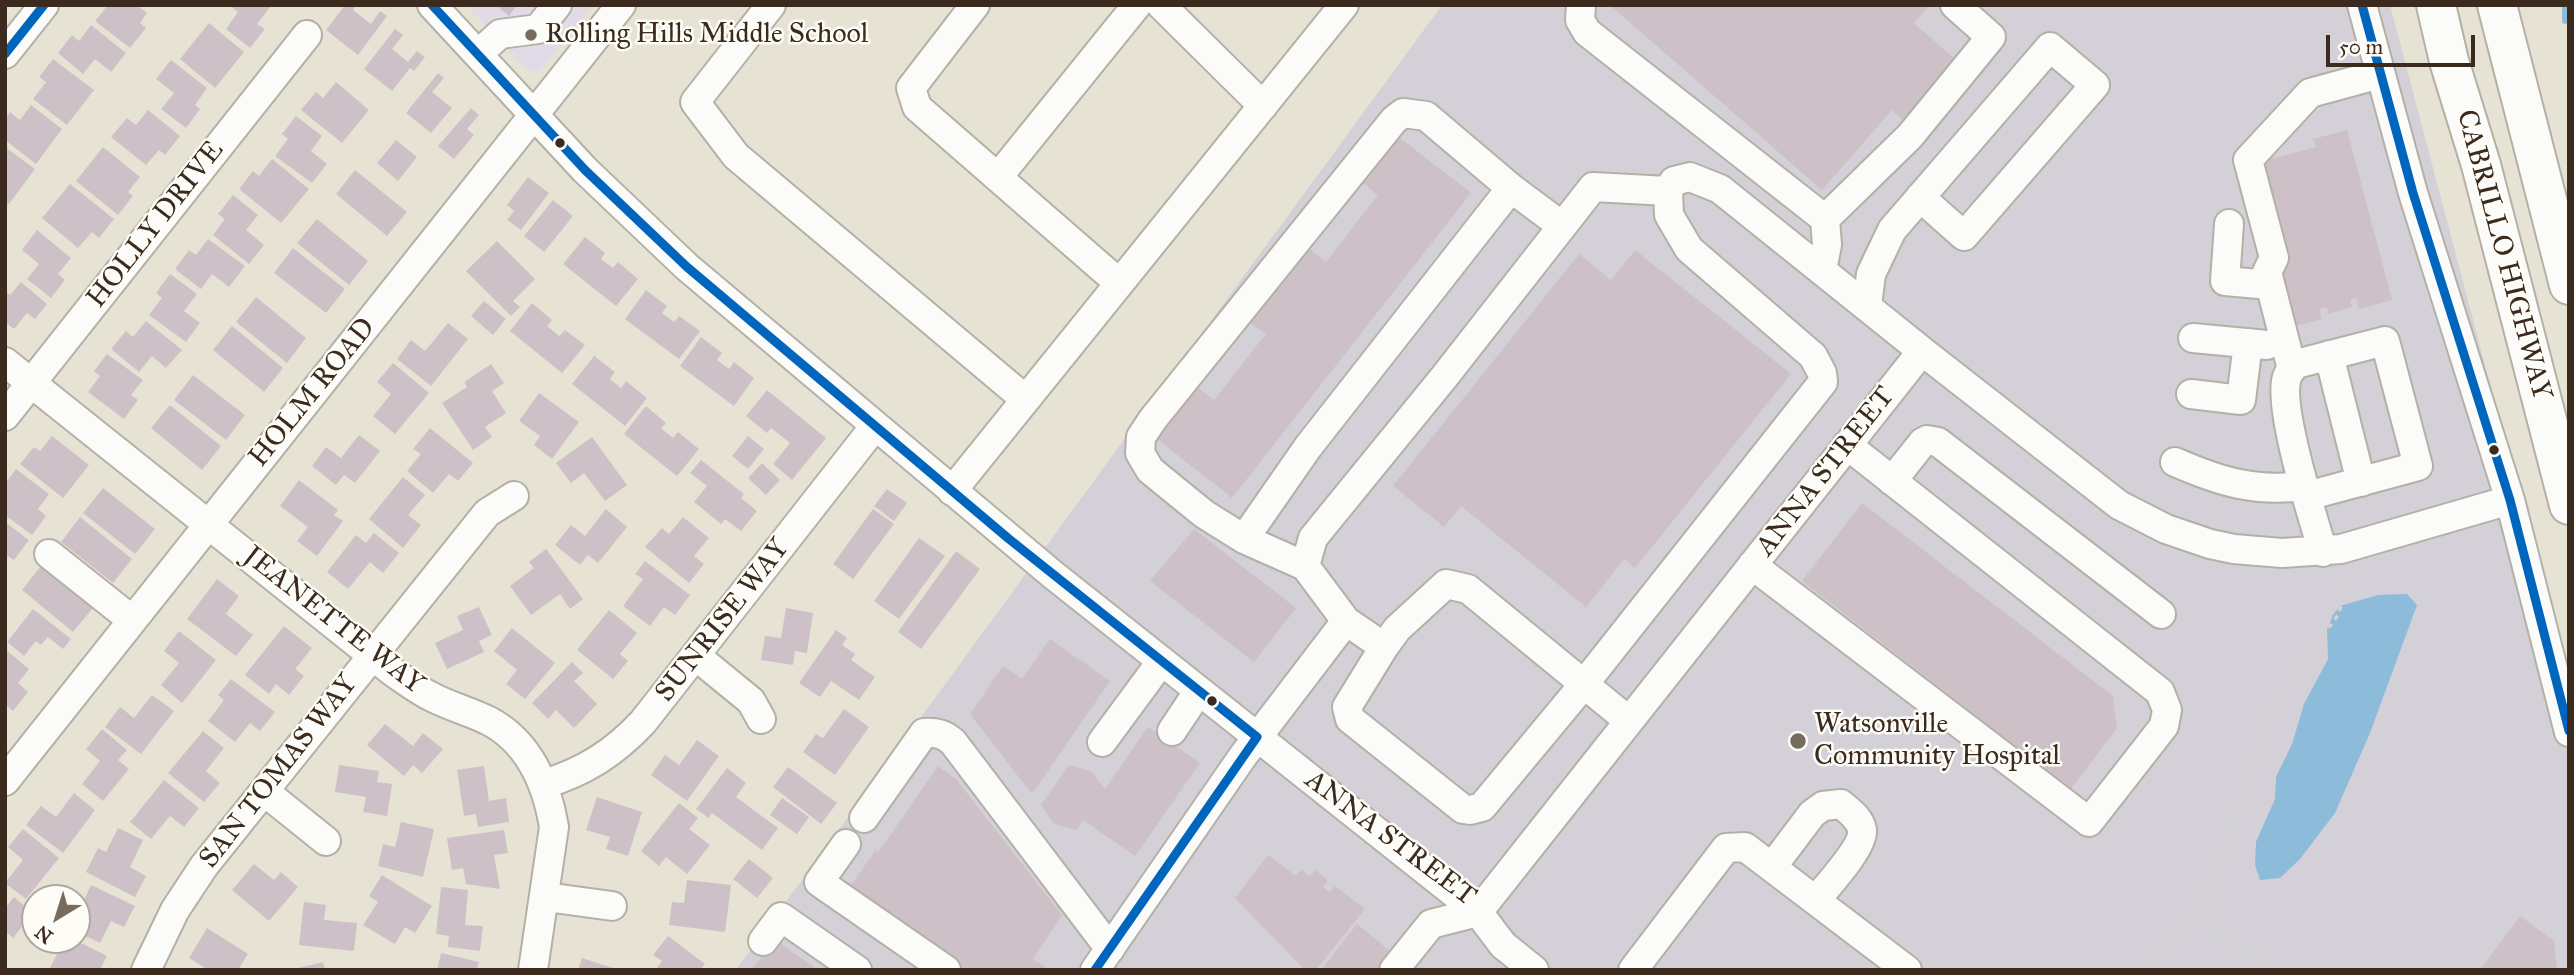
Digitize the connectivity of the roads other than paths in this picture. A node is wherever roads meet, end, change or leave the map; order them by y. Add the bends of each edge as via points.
1 (44, 5) edge
2 (432, 5) edge
3 (557, 5) edge
4 (621, 5) edge
5 (771, 5) edge
6 (975, 5) edge
7 (1137, 5) edge
8 (1161, 5) edge
9 (1344, 5) edge
10 (1581, 5) edge
11 (1955, 5) edge
12 (2420, 5) edge
13 (2436, 5) edge
14 (2497, 5) edge
15 (2358, 6) edge
16 (307, 35) dead end
17 (5, 54) edge
18 (478, 54) junction
19 (2380, 74) junction
20 (1263, 106) junction
21 (534, 115) junction
22 (2481, 165) junction
23 (998, 177) junction
24 (1511, 188) junction
25 (1668, 191) junction
26 (1920, 197) junction
27 (1825, 219) junction
28 (2229, 224) dead end
29 (1562, 226) junction
30 (1822, 270) junction
31 (1119, 283) junction
32 (2270, 285) junction
33 (2569, 285) edge
34 (1867, 306) junction
35 (2193, 338) dead end
36 (2248, 343) junction
37 (1922, 351) junction
38 (2329, 355) junction
39 (2289, 358) junction
40 (5, 362) edge
41 (32, 383) junction
42 (2191, 394) dead end
43 (1025, 399) junction
44 (5, 416) edge
45 (875, 426) junction
46 (1847, 445) junction
47 (2175, 462) dead end
48 (1892, 481) junction
49 (2361, 482) junction
50 (952, 491) junction
51 (2306, 491) junction
52 (514, 496) dead end
53 (2510, 500) junction
54 (2569, 505) edge
55 (208, 524) junction
56 (1244, 539) junction
57 (2332, 550) junction
58 (49, 554) dead end
59 (1752, 565) junction
60 (1305, 566) junction
61 (2161, 614) dead end
62 (132, 620) junction
63 (1346, 621) junction
64 (1384, 647) junction
65 (372, 655) junction
66 (696, 656) junction
67 (1161, 662) junction
68 (1584, 684) junction
69 (1198, 692) junction
70 (761, 719) dead end
71 (1629, 721) junction
72 (1172, 732) dead end
73 (2569, 732) edge
74 (1257, 737) junction
75 (1102, 743) dead end
76 (5, 781) edge
77 (544, 784) junction
78 (265, 792) junction
79 (864, 818) dead end
80 (326, 841) dead end
81 (846, 844) dead end
82 (1772, 867) junction
83 (546, 897) junction
84 (1816, 900) junction
85 (612, 906) dead end
86 (1478, 912) junction
87 (763, 941) dead end
88 (1103, 963) edge
89 (146, 970) edge
90 (533, 970) edge
91 (857, 970) edge
92 (946, 970) edge
93 (1394, 970) edge
94 (1535, 970) edge
95 (1633, 970) edge
96 (1907, 970) edge

1 - 17 street
2 - 18 street, ANNA STREET
3 - 18 street via 538,29 500,34
4 - 21 street, HOLM ROAD
5 - 43 street via 695,102 736,156
6 - 23 street via 911,88 917,107
7 - 23 street
8 - 20 street
9 - 20 street
10 - 27 street via 1580,20 1587,32
11 - 27 street via 1991,37 1910,136
12 - 22 highway via 2444,95
13 - 22 highway, CABRILLO HIGHWAY
14 - 33 highway, CABRILLO HIGHWAY
15 - 19 street
16 - 41 street, HOLLY DRIVE
18 - 21 street, ANNA STREET
19 - 32 street via 2310,93 2248,160 2274,258 2267,272
19 - 53 street
20 - 31 street
21 - 45 street, ANNA STREET via 663,245
21 - 55 street, HOLM ROAD
22 - 54 highway, CABRILLO HIGHWAY
23 - 31 street
24 - 29 street
24 - 56 street via 1308,447
24 - 56 street via 1426,116 1403,113 1153,419 1141,437 1140,453 1150,470 1204,514
25 - 29 street via 1593,187
25 - 30 street via 1674,181 1690,177 1720,189
25 - 68 street via 1669,215 1689,249 1813,356 1823,382
26 - 26 street via 2050,47 2095,85 1964,236
26 - 34 street via 1892,230 1871,274
27 - 30 street via 1827,245
28 - 32 street via 2225,281
29 - 60 street via 1313,538
30 - 34 street
31 - 43 street
32 - 39 street
34 - 37 street
35 - 36 street
36 - 39 street
36 - 42 street via 2242,400
37 - 46 street, ANNA STREET
37 - 57 street via 2093,487 2143,519 2189,538 2234,549 2282,553
38 - 39 street via 2296,364
38 - 49 street
38 - 49 street via 2385,341 2418,466
39 - 51 street via 2285,408
40 - 41 street, JEANETTE WAY
41 - 44 street, HOLLY DRIVE
41 - 55 street, JEANETTE WAY
43 - 50 street
45 - 50 street, ANNA STREET
45 - 66 street, SUNRISE WAY
46 - 48 street
46 - 59 street, ANNA STREET
47 - 51 street via 2254,488
48 - 59 street via 2160,692 2167,710 2164,726 2089,821
48 - 61 street via 1923,442 1938,442
49 - 51 street
50 - 67 street, ANNA STREET
51 - 57 street
52 - 65 street, SAN TOMAS WAY via 487,513
53 - 57 street
53 - 73 street
55 - 62 street, HOLM ROAD
55 - 65 street, JEANETTE WAY
56 - 60 street
58 - 62 street
59 - 71 street, ANNA STREET
60 - 63 street
62 - 76 street, HOLM ROAD
63 - 64 street
63 - 74 street
64 - 68 street via 1396,629 1446,584 1468,589
64 - 68 street via 1347,707 1350,719 1463,809 1482,807
65 - 77 street, JEANETTE WAY via 418,690 491,722 507,734 521,747
65 - 78 street, SAN TOMAS WAY
66 - 70 street via 751,701
66 - 77 street, SUNRISE WAY via 616,749 589,767
67 - 69 street, ANNA STREET
67 - 75 street
68 - 71 street
69 - 72 street
69 - 74 street, ANNA STREET
71 - 86 street, ANNA STREET
74 - 86 street, ANNA STREET
74 - 88 street
77 - 83 street, JEANETTE WAY via 554,827
78 - 80 street
78 - 89 street, SAN TOMAS WAY via 187,889
79 - 88 street via 924,733 945,735
81 - 92 street via 820,882
82 - 84 street
82 - 84 street via 1812,814 1823,806 1841,804 1856,817 1862,831 1857,847
82 - 95 street via 1745,847 1726,848
83 - 85 street
83 - 90 street, JEANETTE WAY
84 - 96 street
86 - 93 street via 1431,924
86 - 94 street via 1503,945
87 - 91 street via 781,917

